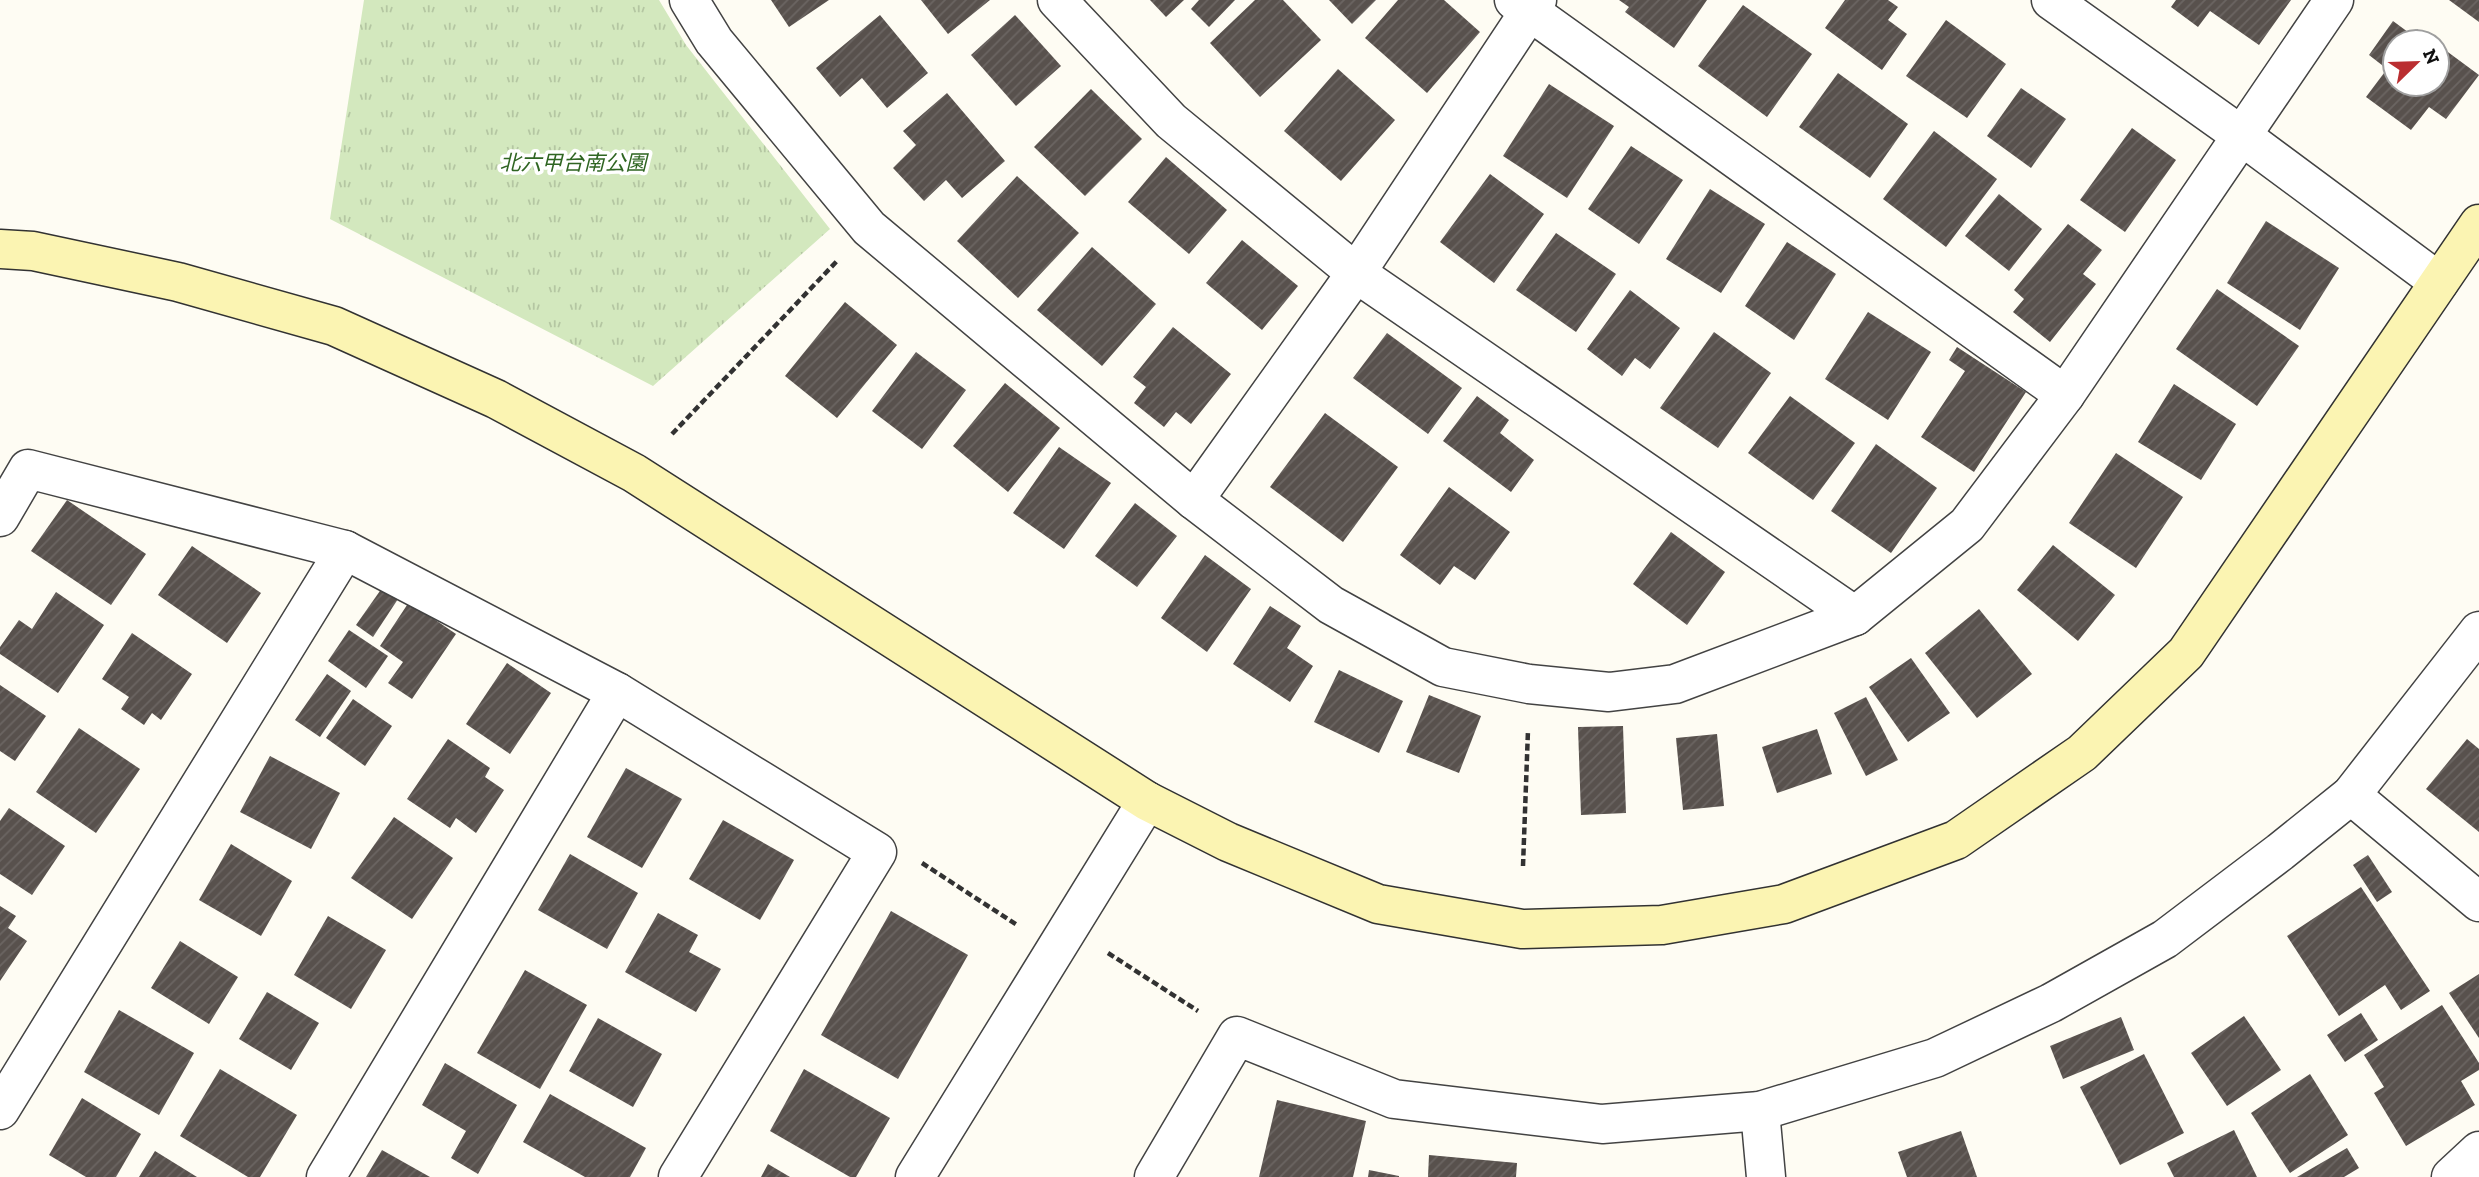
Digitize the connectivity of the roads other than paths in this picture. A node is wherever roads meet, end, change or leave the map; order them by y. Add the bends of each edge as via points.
1 (689, 0) edge
2 (1057, 0) edge
3 (2050, 0) edge
4 (2334, 0) edge
5 (1526, 4) edge
6 (2242, 136) junction
7 (2479, 224) edge
8 (0, 249) edge
9 (1356, 273) junction
10 (2439, 282) junction
11 (2064, 395) junction
12 (1194, 500) junction
13 (0, 517) edge
14 (345, 550) junction
15 (1855, 616) junction
16 (2479, 631) edge
17 (617, 692) junction
18 (2351, 796) junction
19 (1147, 801) junction
20 (2479, 902) edge
21 (0, 1110) edge
22 (1760, 1111) junction
23 (2479, 1151) edge
24 (326, 1177) edge
25 (678, 1177) edge
26 (915, 1177) edge
27 (1154, 1177) edge
28 (1766, 1177) edge
29 (2451, 1177) edge

1 - 12 street via 714,41 869,228
2 - 9 street via 1171,121
3 - 6 street
4 - 6 street
5 - 9 street
5 - 11 street
6 - 10 street
6 - 11 street
7 - 10 street
8 - 19 street via 33,251 178,282 334,326 496,400 634,473
9 - 12 street
9 - 15 street
10 - 19 street via 2186,653 2082,753 1956,840 1784,904 1662,925 1522,929 1378,904 1228,842
11 - 15 street via 1966,525
12 - 15 street via 1331,605 1443,667 1529,684 1608,692 1675,684
13 - 14 street via 28,469
14 - 17 street
14 - 21 street
16 - 18 street
17 - 24 street
17 - 25 street via 877,852
18 - 20 street
18 - 22 street via 2165,939 2051,1003 1935,1058
19 - 26 street
22 - 27 street via 1602,1125 1394,1099 1237,1036
22 - 28 street
23 - 29 street

